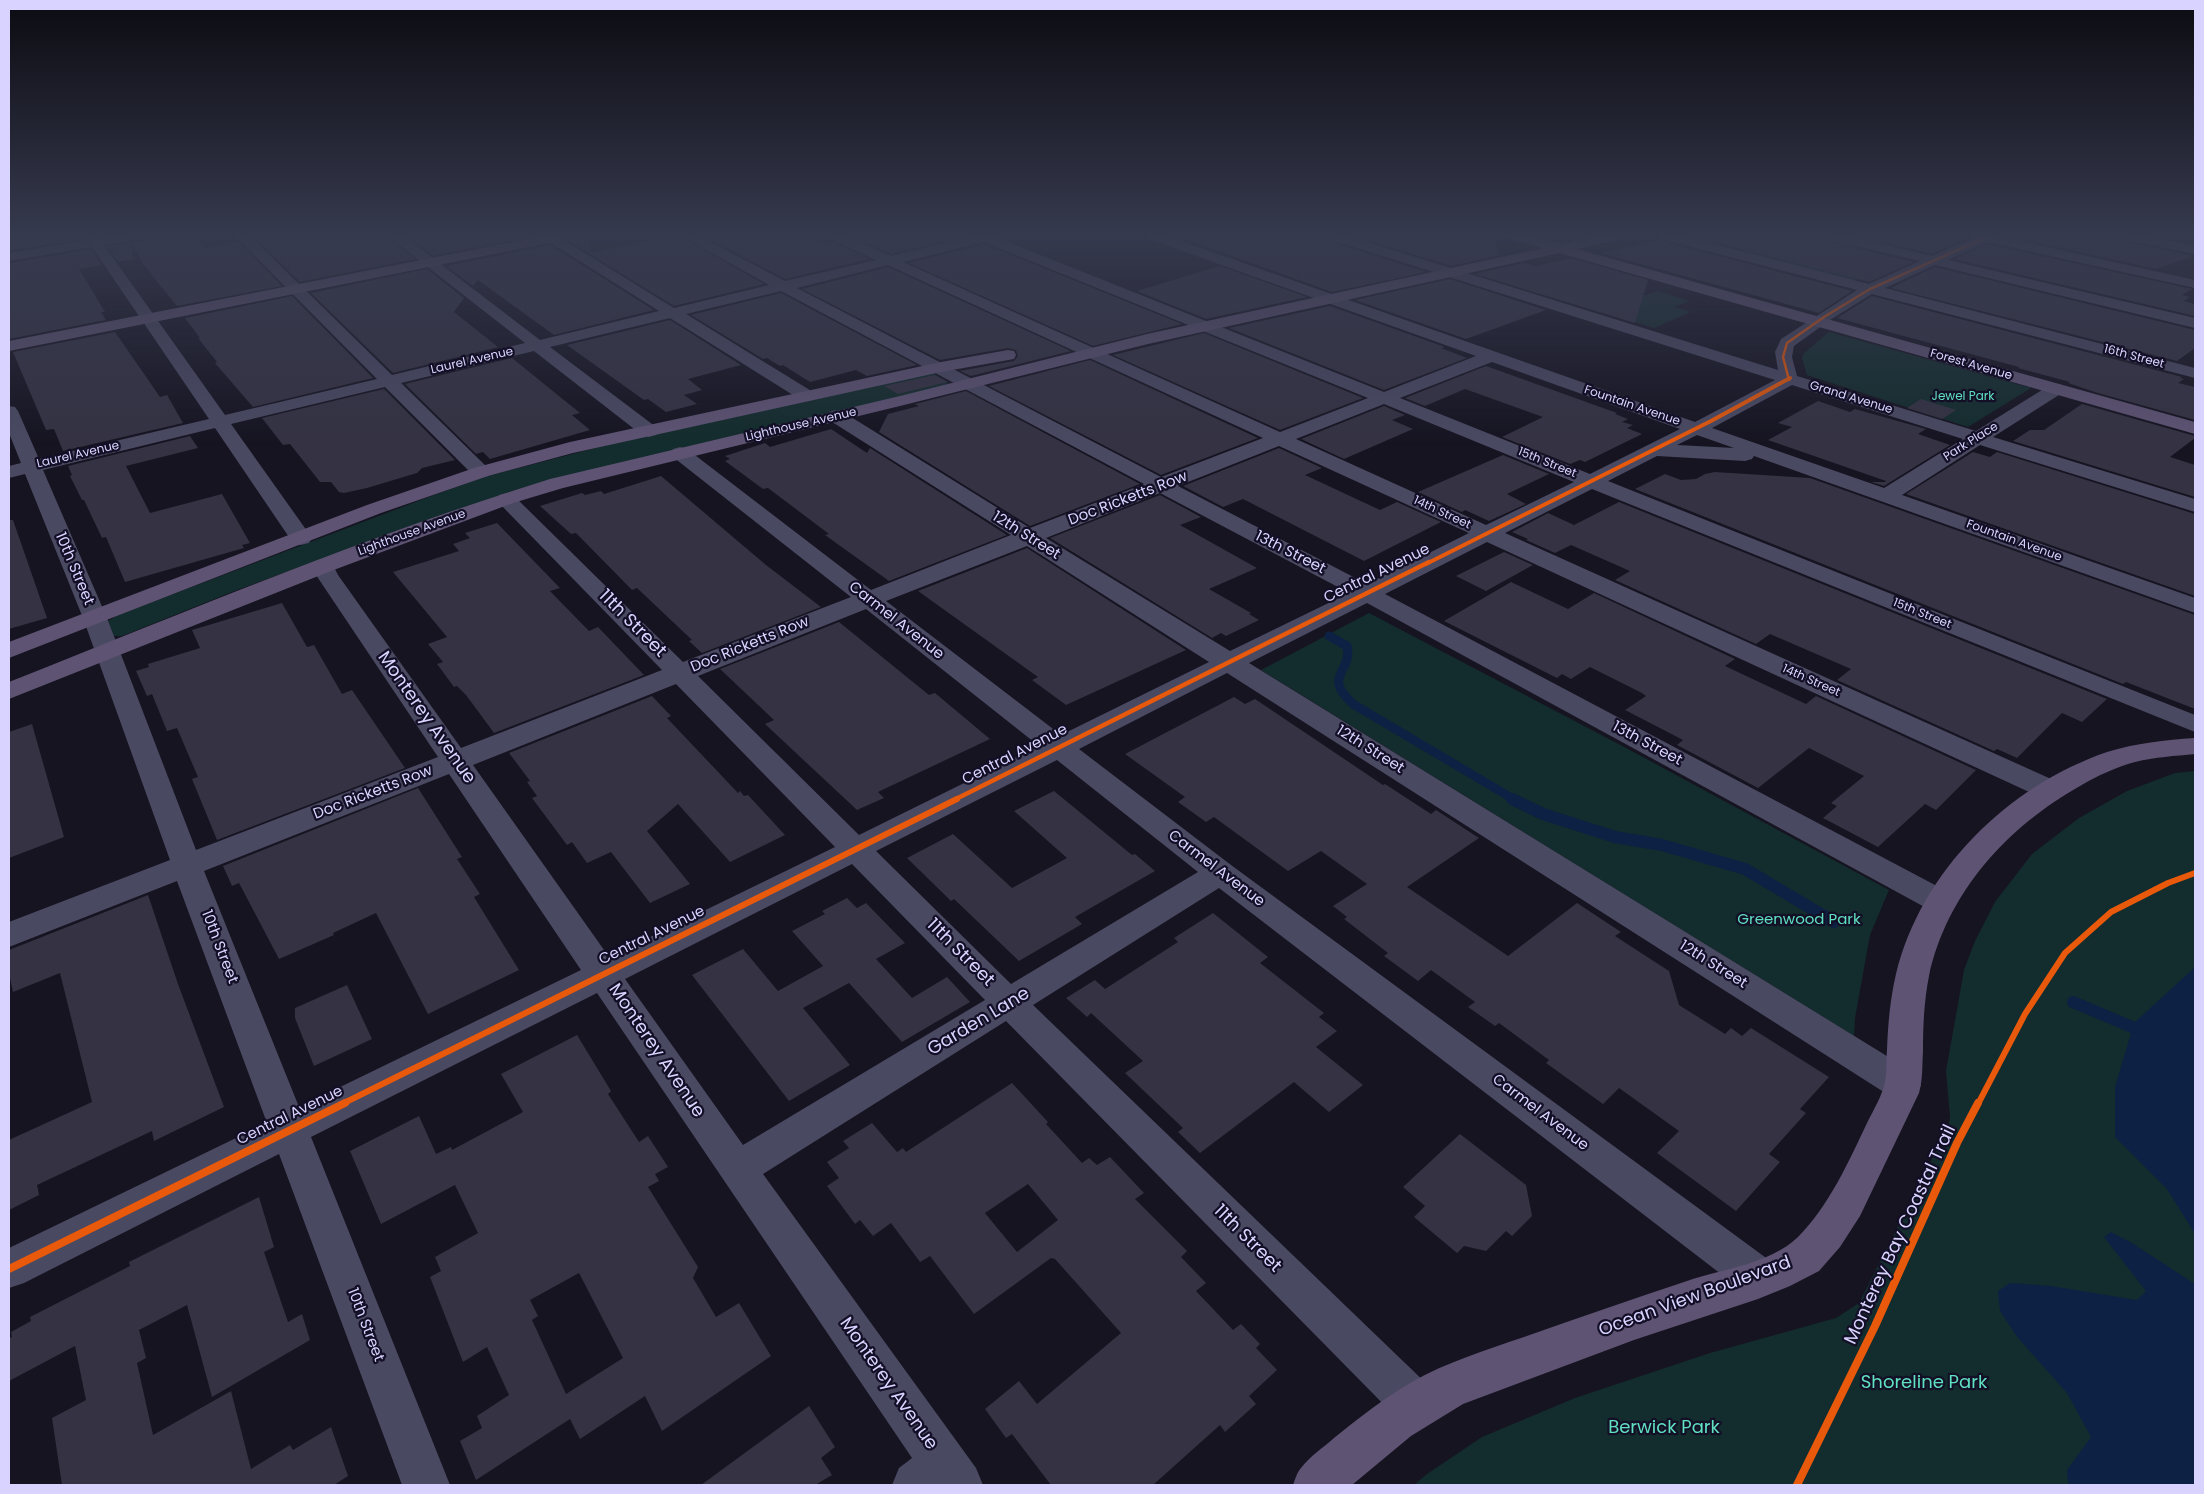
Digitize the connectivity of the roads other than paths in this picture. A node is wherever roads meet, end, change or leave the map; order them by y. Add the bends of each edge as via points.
1 (140, 306) edge
2 (211, 306) edge
3 (313, 306) edge
4 (486, 306) edge
5 (660, 306) edge
6 (701, 306) edge
7 (820, 306) edge
8 (988, 306) edge
9 (1156, 306) edge
10 (1235, 306) edge
11 (1296, 306) edge
12 (1351, 306) edge
13 (1558, 306) edge
14 (1767, 306) edge
15 (1842, 306) edge
16 (1935, 306) edge
17 (2123, 306) edge
18 (671, 313) junction
19 (1184, 317) junction
20 (149, 318) junction
21 (1817, 321) junction
22 (2195, 323) edge
23 (1206, 326) junction
24 (1067, 342) junction
25 (538, 345) junction
26 (9, 346) edge
27 (1042, 347) dead end
28 (1024, 351) dead end
29 (1091, 352) junction
30 (1491, 356) junction
31 (936, 368) junction
32 (2195, 373) edge
33 (1790, 379) junction
34 (387, 381) junction
35 (967, 384) junction
36 (2056, 389) junction
37 (807, 396) junction
38 (1385, 397) junction
39 (1645, 410) junction
40 (9, 411) edge
41 (836, 416) junction
42 (220, 421) junction
43 (2194, 426) edge
44 (1697, 429) junction
45 (649, 431) junction
46 (1978, 438) junction
47 (1280, 439) junction
48 (1657, 448) junction
49 (680, 454) junction
50 (1776, 457) junction
51 (31, 466) junction
52 (9, 472) edge
53 (481, 472) junction
54 (1592, 481) junction
55 (1161, 486) junction
56 (1886, 496) junction
57 (506, 499) junction
58 (2195, 506) edge
59 (1488, 534) junction
60 (301, 538) junction
61 (1029, 538) junction
62 (323, 566) junction
63 (1367, 593) junction
64 (868, 598) junction
65 (2195, 606) edge
66 (95, 618) junction
67 (9, 651) edge
68 (106, 651) junction
69 (1228, 662) junction
70 (681, 672) junction
71 (9, 691) edge
72 (2195, 724) edge
73 (2195, 746) edge
74 (1058, 748) junction
75 (455, 761) junction
76 (2050, 790) junction
77 (856, 849) junction
78 (187, 866) junction
79 (1220, 873) junction
80 (1941, 902) junction
81 (9, 935) edge
82 (603, 974) junction
83 (1009, 1004) junction
84 (1903, 1085) junction
85 (290, 1130) junction
86 (737, 1169) junction
87 (9, 1269) edge
88 (1758, 1278) junction
89 (1416, 1405) junction
90 (939, 1478) edge
91 (426, 1485) edge
92 (1317, 1485) edge

1 - 20 street
2 - 20 main road
3 - 34 street
4 - 25 street
5 - 18 street
6 - 18 street, Laurel Avenue
7 - 31 street, 13th Street
8 - 24 street, 14th Street
9 - 19 street, 15th Street
10 - 19 main road, Lighthouse Avenue
11 - 23 main road, Lighthouse Avenue
12 - 30 street, Fountain Avenue
13 - 33 street, Grand Avenue
14 - 21 main road, Forest Avenue
15 - 21 street
16 - 32 street, 16th Street
17 - 22 street
18 - 25 street, Laurel Avenue
18 - 37 street
19 - 23 street, 15th Street
19 - 24 main road, Lighthouse Avenue
20 - 26 main road
20 - 42 street
21 - 33 street via 1787,342 1783,349 1783,362
21 - 36 main road, Forest Avenue
23 - 29 main road, Lighthouse Avenue
23 - 38 street, 15th Street
24 - 27 main road, Lighthouse Avenue
24 - 29 street, 14th Street
25 - 34 street, Laurel Avenue
25 - 45 street
28 - 31 main road, Lighthouse Avenue
29 - 35 main road, Lighthouse Avenue
29 - 47 street, 14th Street
30 - 38 street, Doc Ricketts Row
30 - 39 street, Fountain Avenue
31 - 35 street, 13th Street
31 - 37 main road, Lighthouse Avenue
33 - 44 street, Central Avenue
33 - 46 street, Grand Avenue
34 - 42 street, Laurel Avenue
34 - 53 street
35 - 41 main road, Lighthouse Avenue
35 - 55 street, 13th Street
36 - 43 main road, Forest Avenue
36 - 46 street, Park Place
37 - 45 main road, Lighthouse Avenue
38 - 47 street, Doc Ricketts Row
38 - 54 street, 15th Street
39 - 44 street, Fountain Avenue
39 - 48 street
40 - 51 street, 10th Street
41 - 49 main road, Lighthouse Avenue
41 - 61 street, 12th Street
42 - 51 street, Laurel Avenue
42 - 60 street
44 - 48 street, Central Avenue
44 - 50 street, Fountain Avenue
45 - 53 main road, Lighthouse Avenue
46 - 56 street, Park Place
46 - 58 street, Grand Avenue
47 - 55 street, Doc Ricketts Row
47 - 59 street, 14th Street
48 - 50 street
48 - 54 street, Central Avenue
49 - 57 main road, Lighthouse Avenue via 557,483
49 - 64 street, Carmel Avenue
50 - 56 street, Fountain Avenue
51 - 52 street, Laurel Avenue
51 - 66 street, 10th Street
53 - 60 main road, Lighthouse Avenue
54 - 59 street, Central Avenue
54 - 72 street, 15th Street
55 - 61 street, Doc Ricketts Row
55 - 63 street, 13th Street
56 - 65 street, Fountain Avenue
57 - 62 main road, Lighthouse Avenue
57 - 70 street, 11th Street
59 - 63 street, Central Avenue
59 - 76 street, 14th Street
60 - 66 main road, Lighthouse Avenue
61 - 64 street, Doc Ricketts Row
61 - 69 street, 12th Street
62 - 68 main road, Lighthouse Avenue
62 - 75 street, Monterey Avenue
63 - 69 street, Central Avenue
63 - 80 street, 13th Street
64 - 70 street, Doc Ricketts Row
64 - 74 street, Carmel Avenue
66 - 67 main road, Lighthouse Avenue
66 - 68 street, 10th Street
68 - 71 main road, Lighthouse Avenue
68 - 78 street, 10th Street
69 - 74 street, Central Avenue
69 - 84 street, 12th Street
70 - 75 street, Doc Ricketts Row
70 - 77 street, 11th Street
73 - 76 main road, Ocean View Boulevard via 2162,748 2116,758
74 - 77 street, Central Avenue
74 - 79 street, Carmel Avenue
75 - 78 street, Doc Ricketts Row
75 - 82 street, Monterey Avenue
76 - 80 main road, Ocean View Boulevard via 1992,836 1965,866
77 - 82 street, Central Avenue
77 - 83 street, 11th Street
78 - 81 street, Doc Ricketts Row
78 - 85 street, 10th Street
79 - 83 street, Garden Lane
79 - 88 street, Carmel Avenue
80 - 84 main road, Ocean View Boulevard via 1926,932 1906,1000
82 - 85 street, Central Avenue
82 - 86 street, Monterey Avenue
83 - 86 street, Garden Lane
83 - 89 street, 11th Street
84 - 88 main road, Ocean View Boulevard via 1869,1160 1829,1229 1811,1252
85 - 87 street, Central Avenue
85 - 91 street, 10th Street
86 - 90 street, Monterey Avenue
88 - 89 main road, Ocean View Boulevard via 1487,1372 1446,1388
89 - 92 main road, Ocean View Boulevard

